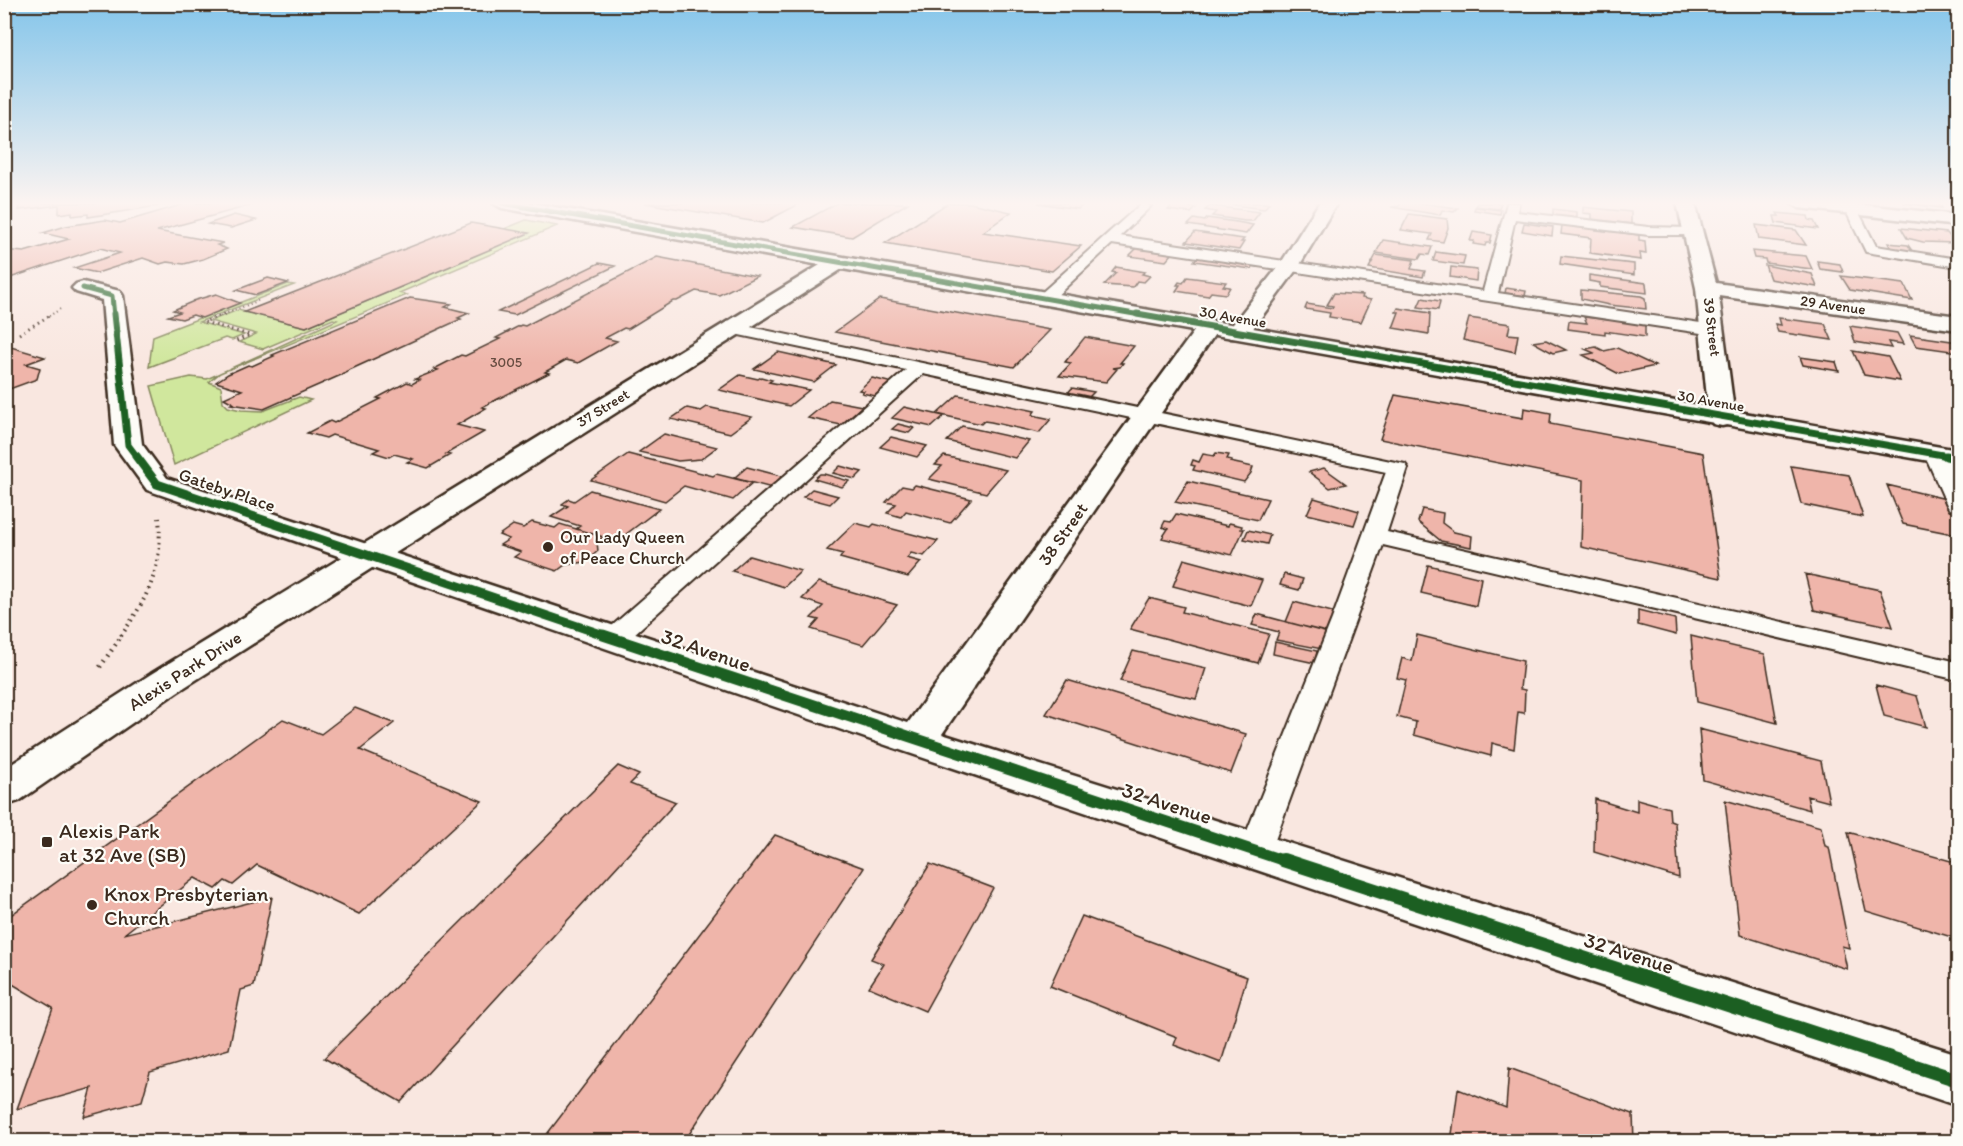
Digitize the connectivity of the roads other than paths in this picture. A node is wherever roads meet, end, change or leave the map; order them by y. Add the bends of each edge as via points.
1 (807, 256) edge
2 (1090, 256) edge
3 (1226, 256) edge
4 (1295, 256) edge
5 (1499, 256) edge
6 (1699, 256) edge
7 (1904, 256) edge
8 (839, 262) junction
9 (1959, 263) edge
10 (1289, 266) junction
11 (1707, 288) junction
12 (1489, 296) junction
13 (74, 298) road end
14 (1045, 298) junction
15 (1959, 322) edge
16 (731, 328) junction
17 (1223, 330) junction
18 (1714, 330) junction
19 (918, 369) junction
20 (1146, 416) junction
21 (1722, 418) junction
22 (1946, 455) edge
23 (1959, 505) edge
24 (1375, 536) junction
25 (367, 555) junction
26 (614, 638) junction
27 (1959, 671) edge
28 (917, 741) junction
29 (4, 790) edge
30 (1255, 851) junction
31 (1959, 1080) edge

1 - 8 street, 30 Avenue
2 - 14 lane
3 - 10 lane
4 - 10 street, 38 Street
5 - 12 lane
6 - 11 street, 39 Street
7 - 9 lane
8 - 14 street, 30 Avenue
8 - 16 street, 37 Street
10 - 12 lane
10 - 17 street, 38 Street
11 - 15 street, 29 Avenue
11 - 18 street, 39 Street
12 - 18 lane
13 - 25 street, Gateby Place via 112,296 128,445 157,484
14 - 17 street, 30 Avenue
16 - 19 lane
16 - 25 street, 37 Street
17 - 20 street, 38 Street
17 - 21 street, 30 Avenue
18 - 21 street, 39 Street
19 - 20 lane
19 - 26 lane
20 - 24 lane via 1398,468
20 - 28 street, 38 Street
21 - 22 street, 30 Avenue
22 - 23 lane
24 - 27 lane
24 - 30 lane
25 - 26 street, 32 Avenue
25 - 29 street, Alexis Park Drive
26 - 28 street, 32 Avenue
28 - 30 street, 32 Avenue
30 - 31 street, 32 Avenue

